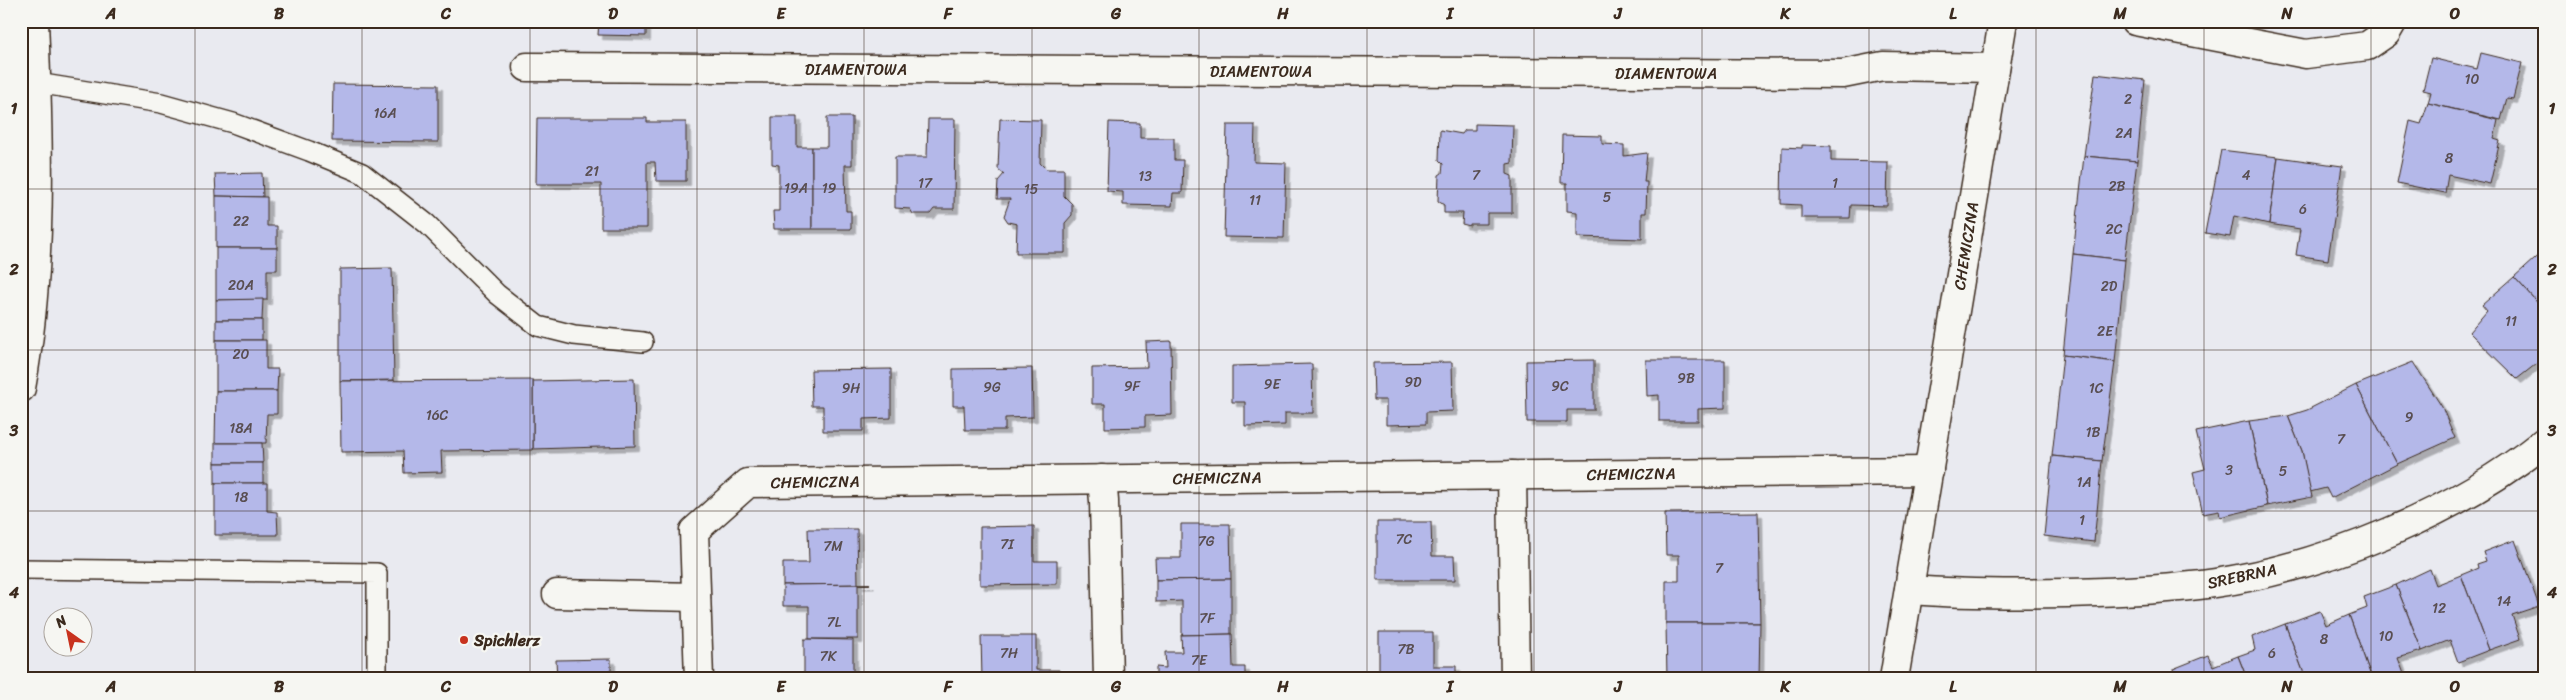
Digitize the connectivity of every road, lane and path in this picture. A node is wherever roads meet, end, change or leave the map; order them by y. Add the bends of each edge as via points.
1 (34, 21) edge
2 (2003, 21) edge
3 (2135, 21) edge
4 (2393, 21) edge
5 (527, 68) dead end
6 (1995, 68) junction
7 (36, 83) junction
8 (643, 342) dead end
9 (21, 388) edge
10 (2545, 441) edge
11 (1929, 471) junction
12 (1512, 475) junction
13 (1102, 479) junction
14 (21, 569) edge
15 (1909, 590) junction
16 (556, 594) dead end
17 (696, 597) junction
18 (377, 679) edge
19 (699, 679) edge
20 (1108, 679) edge
21 (1515, 679) edge
22 (1894, 679) edge

1 - 7 street
2 - 6 street, CHEMICZNA
3 - 4 street via 2306,54 2367,46 2386,33
5 - 6 street, DIAMENTOWA via 1843,74 1882,66
6 - 11 street, CHEMICZNA
7 - 8 lane via 161,103 233,123 327,158 362,174 427,224 497,294 538,326 574,335
7 - 9 street via 37,269
10 - 15 street, SREBRNA via 2478,488 2410,523 2351,547 2270,571 2215,583 2118,592 1970,595
11 - 12 street, CHEMICZNA
11 - 15 street, CHEMICZNA
12 - 13 street, CHEMICZNA
12 - 21 street
13 - 17 street, CHEMICZNA via 748,483 694,531
13 - 20 street
14 - 18 lane via 377,573
15 - 22 street, CHEMICZNA
16 - 17 street
17 - 19 street, CHEMICZNA

